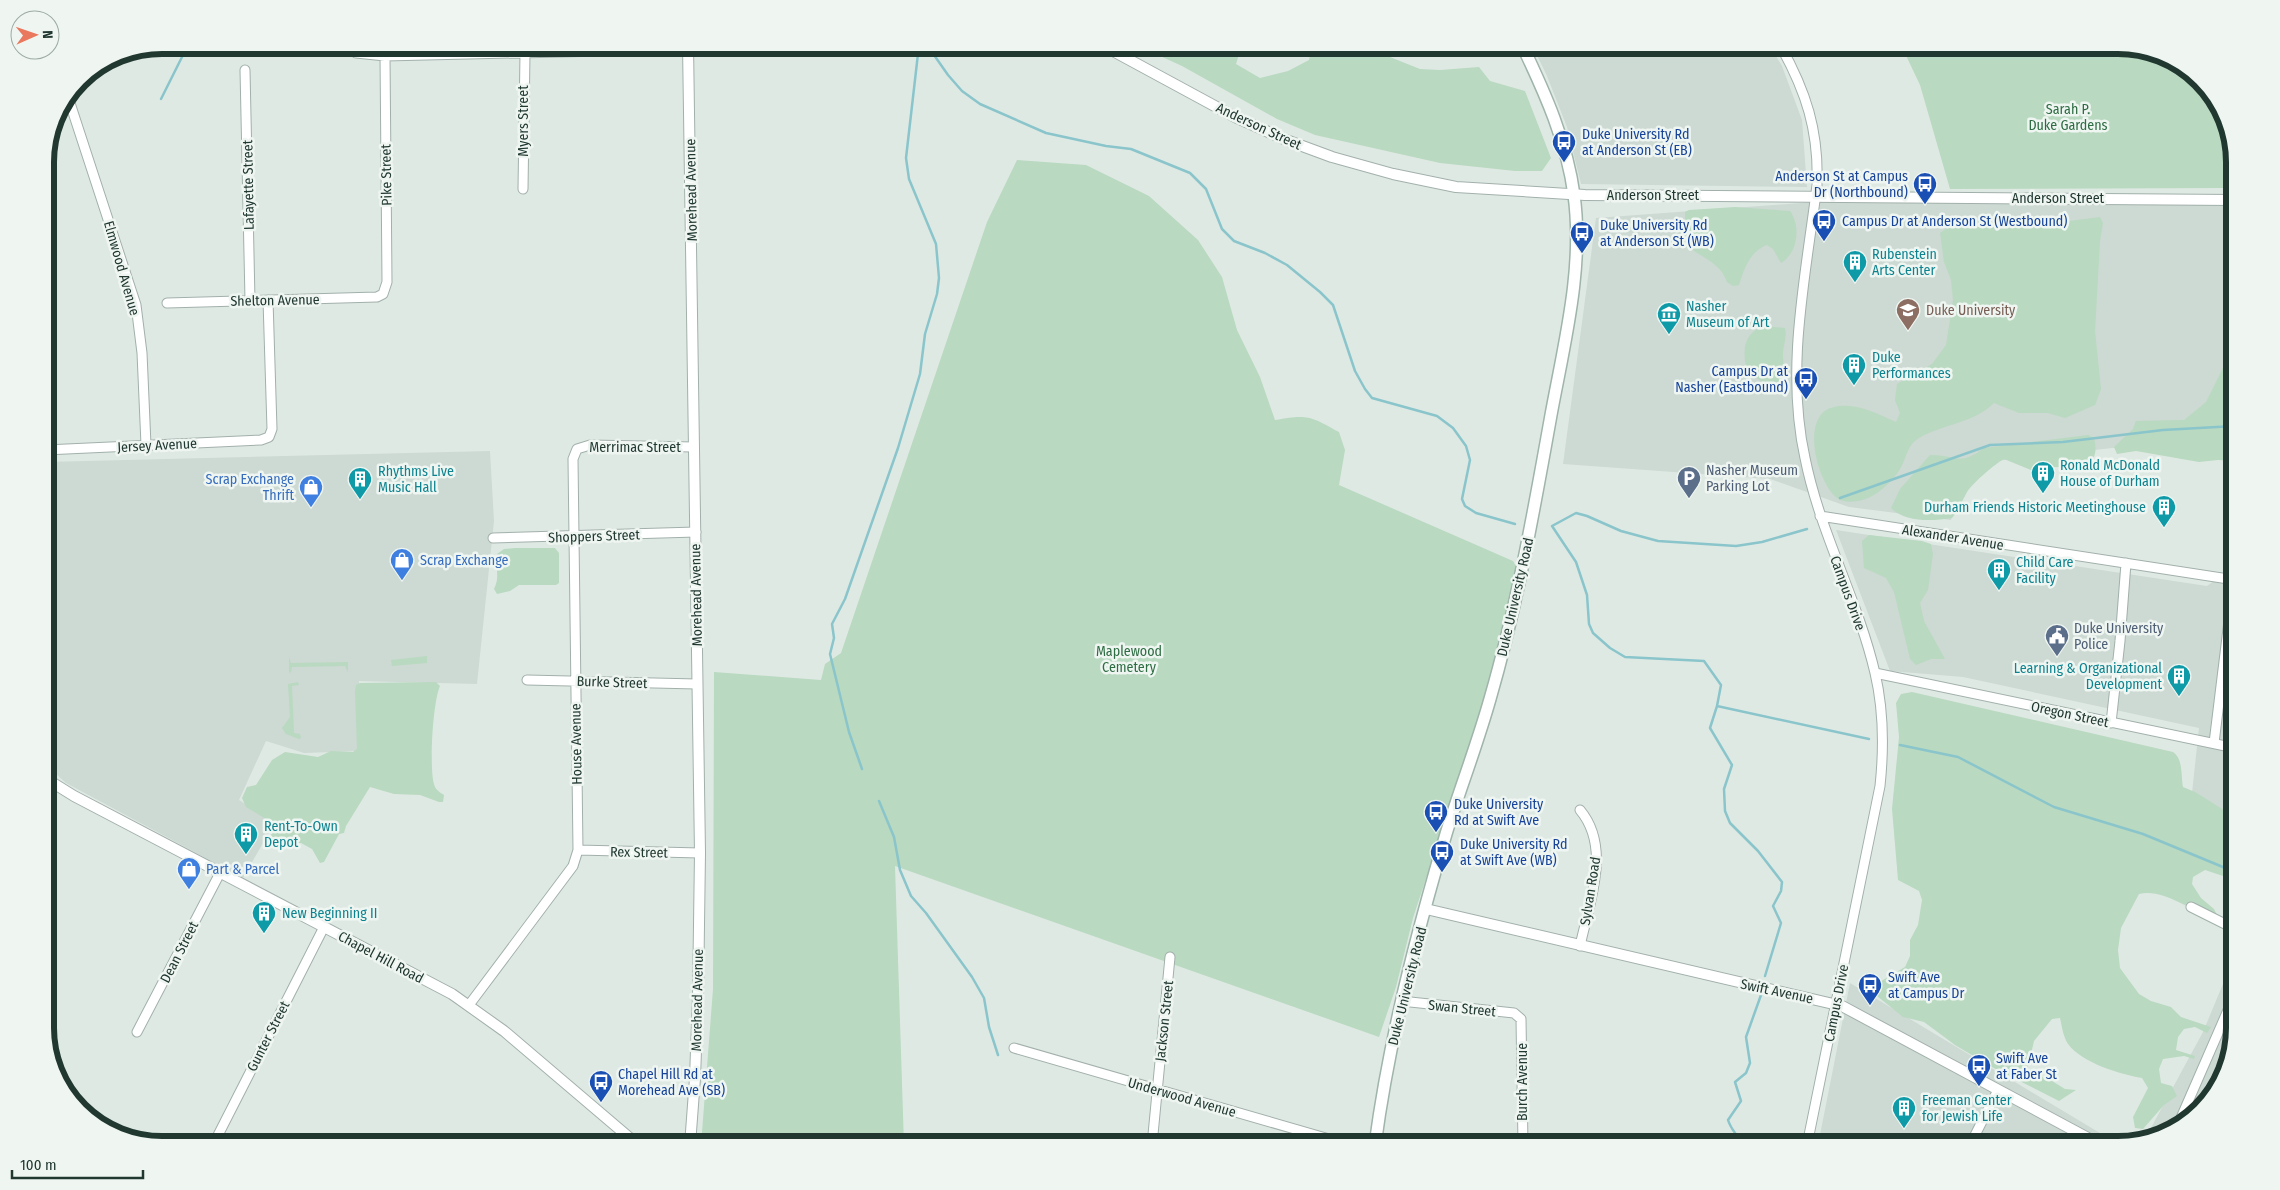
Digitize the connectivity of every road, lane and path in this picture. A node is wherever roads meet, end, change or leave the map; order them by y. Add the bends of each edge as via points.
1 (356, 54) edge
2 (525, 54) joint
3 (688, 54) edge
4 (1119, 54) edge
5 (1526, 54) edge
6 (1785, 54) edge
7 (385, 56) junction
8 (246, 70) dead end
9 (71, 104) edge
10 (523, 189) dead end
11 (1574, 195) junction
12 (1815, 196) junction
13 (2226, 200) edge
14 (383, 294) joint
15 (250, 300) junction
16 (268, 300) junction
17 (166, 303) dead end
18 (146, 445) junction
19 (694, 447) junction
20 (54, 450) edge
21 (577, 450) joint
22 (1820, 516) junction
23 (696, 532) junction
24 (573, 536) junction
25 (493, 538) dead end
26 (2126, 563) junction
27 (2226, 579) edge
28 (2226, 646) edge
29 (1875, 673) junction
30 (526, 680) dead end
31 (575, 681) junction
32 (698, 684) junction
33 (2111, 723) junction
34 (2214, 744) junction
35 (2226, 746) edge
36 (54, 783) edge
37 (1580, 810) dead end
38 (578, 850) junction
39 (700, 854) junction
40 (220, 872) junction
41 (2191, 907) dead end
42 (1426, 910) junction
43 (2226, 924) edge
44 (324, 927) junction
45 (1580, 946) junction
46 (1170, 957) dead end
47 (1401, 1001) junction
48 (1836, 1004) junction
49 (469, 1005) junction
50 (2226, 1015) edge
51 (1521, 1019) joint
52 (137, 1032) dead end
53 (1014, 1048) dead end
54 (1157, 1090) junction
55 (1998, 1090) junction
56 (2184, 1113) edge
57 (218, 1136) edge
58 (628, 1136) edge
59 (691, 1136) edge
60 (1153, 1136) edge
61 (1318, 1136) edge
62 (1377, 1136) edge
63 (1522, 1136) edge
64 (1809, 1136) edge
65 (1975, 1136) edge
66 (2084, 1136) edge

1 - 7 street
2 - 7 street
2 - 10 street, Myers Street
3 - 19 street, Morehead Avenue
4 - 11 street, Anderson Street via 1235,116 1286,140 1332,156 1430,183
5 - 11 main road, Duke University Road via 1557,125
6 - 12 street, Campus Drive via 1799,80 1816,135
7 - 14 street, Pike Street via 387,282
8 - 15 street, Lafayette Street
9 - 18 street, Elmwood Avenue via 136,305 142,353
11 - 12 street, Anderson Street
11 - 42 main road, Duke University Road via 1576,253 1571,306 1520,585 1490,700 1446,834
12 - 13 street, Anderson Street
12 - 22 street, Campus Drive via 1796,372 1804,456
14 - 16 street, Shelton Avenue via 377,298
15 - 16 street, Shelton Avenue
15 - 17 street, Shelton Avenue
16 - 18 street, Jersey Avenue via 272,429 269,437
18 - 20 street, Jersey Avenue
19 - 21 street, Merrimac Street via 590,445
19 - 23 street, Morehead Avenue
21 - 24 street, House Avenue via 573,459
22 - 26 street, Alexander Avenue
22 - 29 street, Campus Drive
23 - 24 street, Shoppers Street
23 - 32 street, Morehead Avenue
24 - 25 street, Shoppers Street
24 - 31 street, House Avenue
26 - 27 street, Alexander Avenue
26 - 33 street
28 - 34 street
29 - 33 street, Oregon Street
29 - 48 street, Campus Drive via 1884,734 1880,786
30 - 31 street, Burke Street
31 - 32 street, Burke Street
31 - 38 street, House Avenue
32 - 39 street, Morehead Avenue
33 - 34 street, Oregon Street
34 - 35 street, Oregon Street
36 - 40 street, Chapel Hill Road
37 - 45 street, Sylvan Road via 1589,821 1597,853
38 - 39 street, Rex Street
38 - 49 street, House Avenue via 573,866
39 - 59 street, Morehead Avenue
40 - 44 street, Chapel Hill Road
40 - 52 street, Dean Street
41 - 43 street
42 - 45 street, Swift Avenue
42 - 47 main road, Duke University Road
44 - 49 street, Chapel Hill Road
44 - 57 street, Gunter Street
45 - 48 street, Swift Avenue
46 - 54 street, Jackson Street
47 - 51 street, Swan Street via 1514,1013
47 - 62 main road, Duke University Road
48 - 55 street, Swift Avenue
48 - 64 street, Campus Drive
49 - 58 street, Chapel Hill Road via 504,1030
50 - 56 street
51 - 63 street, Burch Avenue
53 - 54 street, Underwood Avenue
54 - 60 street, Jackson Street
54 - 61 street, Underwood Avenue
55 - 65 street
55 - 66 street, Swift Avenue

